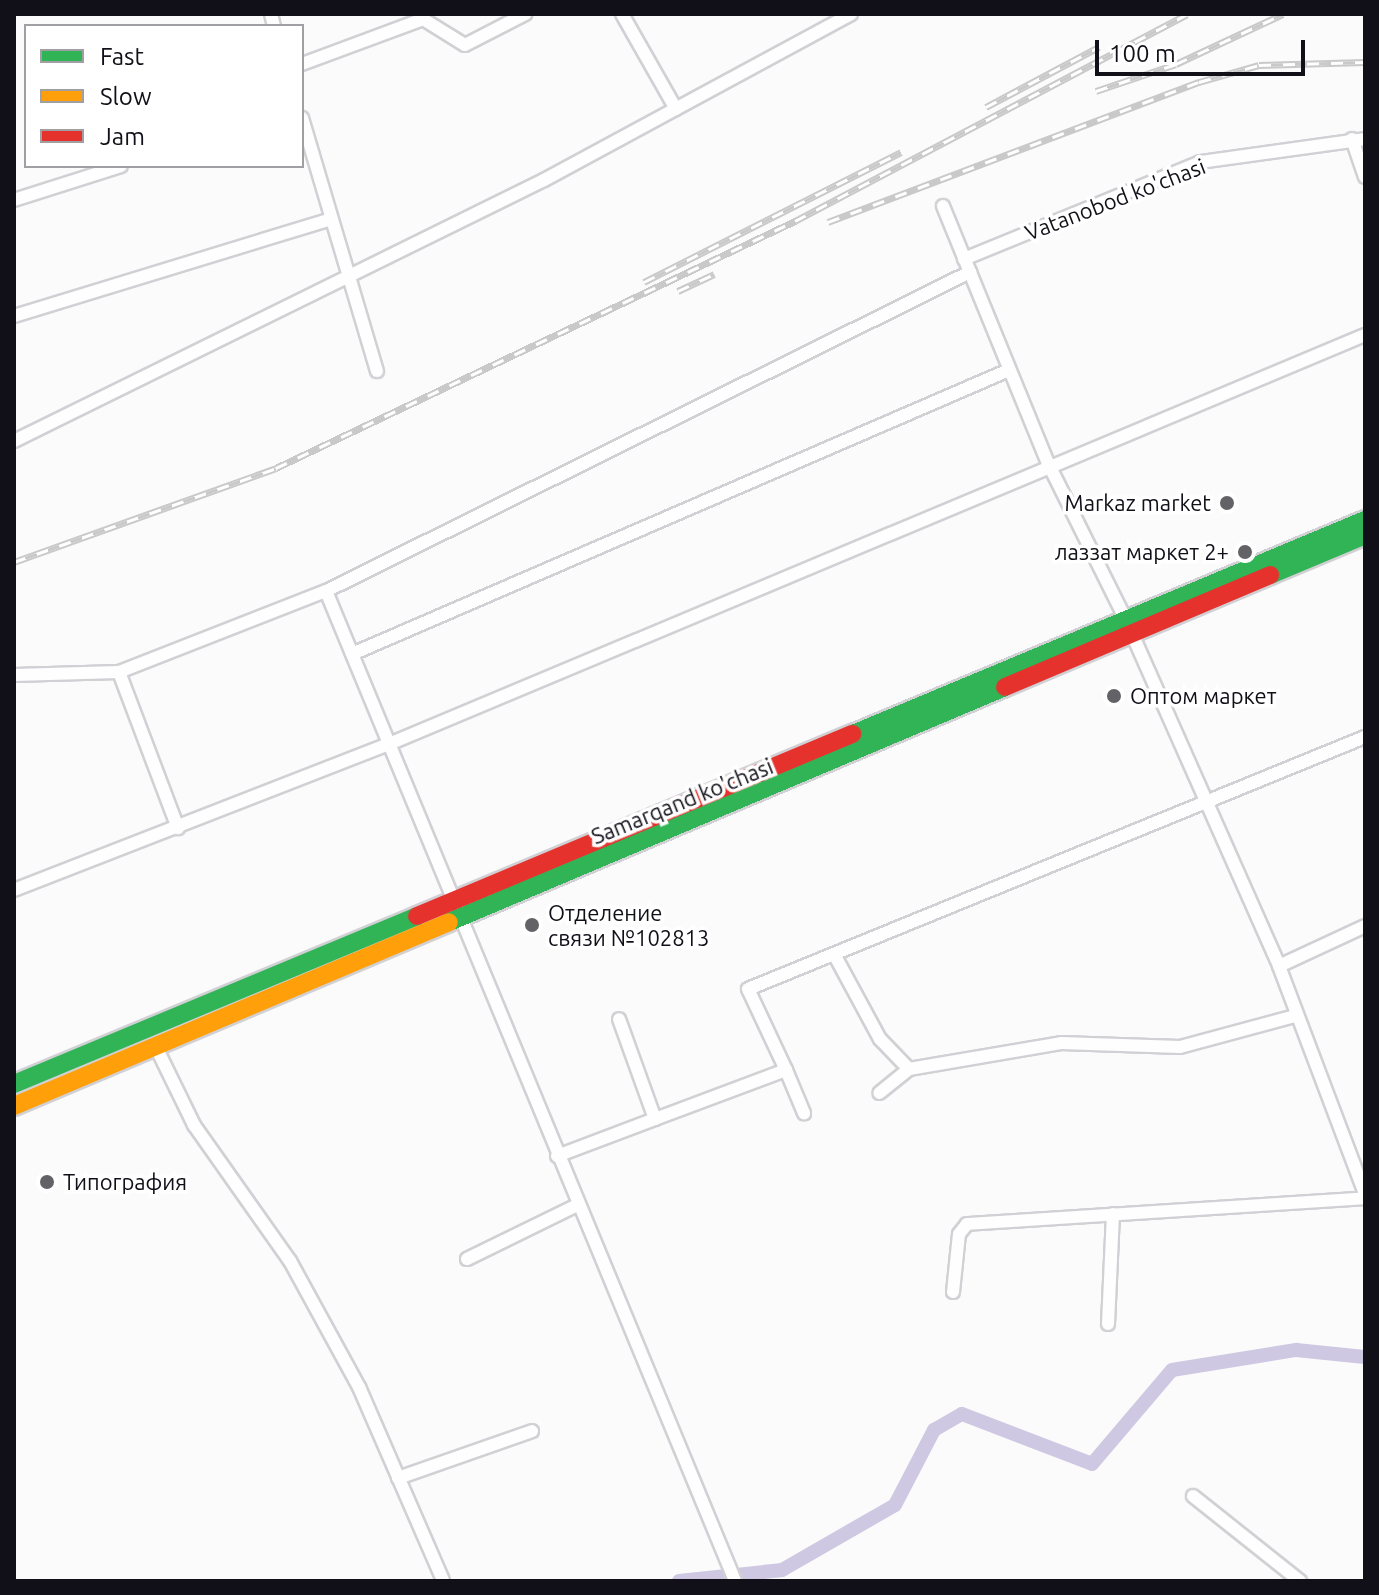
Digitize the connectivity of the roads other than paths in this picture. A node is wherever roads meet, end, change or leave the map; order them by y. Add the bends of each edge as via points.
1 (525, 14) edge
2 (622, 14) edge
3 (851, 14) edge
4 (304, 63) edge
5 (676, 109) junction
6 (304, 125) edge
7 (1358, 139) edge
8 (115, 168) edge
9 (1365, 177) edge
10 (14, 200) edge
11 (943, 206) dead end
12 (332, 219) junction
13 (964, 259) junction
14 (970, 272) junction
15 (352, 278) junction
16 (14, 316) edge
17 (1365, 335) edge
18 (1009, 370) junction
19 (377, 371) dead end
20 (14, 441) edge
21 (1048, 463) junction
22 (1365, 520) edge
23 (1365, 535) edge
24 (326, 591) junction
25 (1130, 628) junction
26 (352, 654) junction
27 (119, 672) junction
28 (14, 675) edge
29 (1365, 737) edge
30 (389, 744) junction
31 (1212, 805) junction
32 (178, 828) junction
33 (14, 890) edge
34 (454, 896) junction
35 (462, 917) junction
36 (1365, 926) edge
37 (834, 954) junction
38 (1279, 966) junction
39 (1295, 1016) junction
40 (619, 1019) dead end
41 (156, 1047) junction
42 (909, 1069) junction
43 (786, 1070) junction
44 (14, 1084) edge
45 (879, 1093) dead end
46 (14, 1106) edge
47 (804, 1113) dead end
48 (655, 1119) junction
49 (557, 1156) junction
50 (1365, 1196) edge
51 (577, 1205) junction
52 (1113, 1214) junction
53 (467, 1259) dead end
54 (953, 1292) dead end
55 (1108, 1324) dead end
56 (532, 1431) dead end
57 (398, 1478) junction
58 (1193, 1496) dead end
59 (443, 1580) edge
60 (735, 1581) edge
61 (1300, 1581) edge

1 - 4 street via 465,45 423,19
2 - 5 street
3 - 5 street
5 - 15 street
6 - 12 street
7 - 9 street
7 - 13 street, Vatanobod ko'chasi via 1200,162
8 - 10 street
11 - 13 street
12 - 15 street
12 - 16 street
13 - 14 street
14 - 18 street
14 - 24 street
15 - 19 street
15 - 20 street
17 - 21 street
18 - 21 street
18 - 26 street
21 - 25 street
21 - 30 street
22 - 25 main road, Samarqand ko'chasi
23 - 25 main road, Samarqand ko'chasi
24 - 26 street
24 - 27 street
25 - 31 street
25 - 34 main road, Samarqand ko'chasi
25 - 35 main road, Samarqand ko'chasi
26 - 30 street
27 - 28 street
27 - 32 street
29 - 31 street
30 - 32 street
30 - 34 street
31 - 37 street
31 - 38 street
32 - 33 street
34 - 35 street
34 - 44 main road, Samarqand ko'chasi
35 - 41 main road, Samarqand ko'chasi
35 - 49 street
36 - 38 street
37 - 42 street via 880,1039
37 - 43 street via 748,989
38 - 39 street
39 - 42 street via 1180,1047 1061,1043
39 - 50 street
40 - 48 street
41 - 46 main road, Samarqand ko'chasi
41 - 57 street via 194,1125 290,1261
42 - 45 street
43 - 47 street
43 - 48 street
48 - 49 street
49 - 51 street
50 - 52 street
51 - 53 street
51 - 60 street
52 - 54 street via 967,1224 959,1234
52 - 55 street
56 - 57 street
57 - 59 street
58 - 61 street

